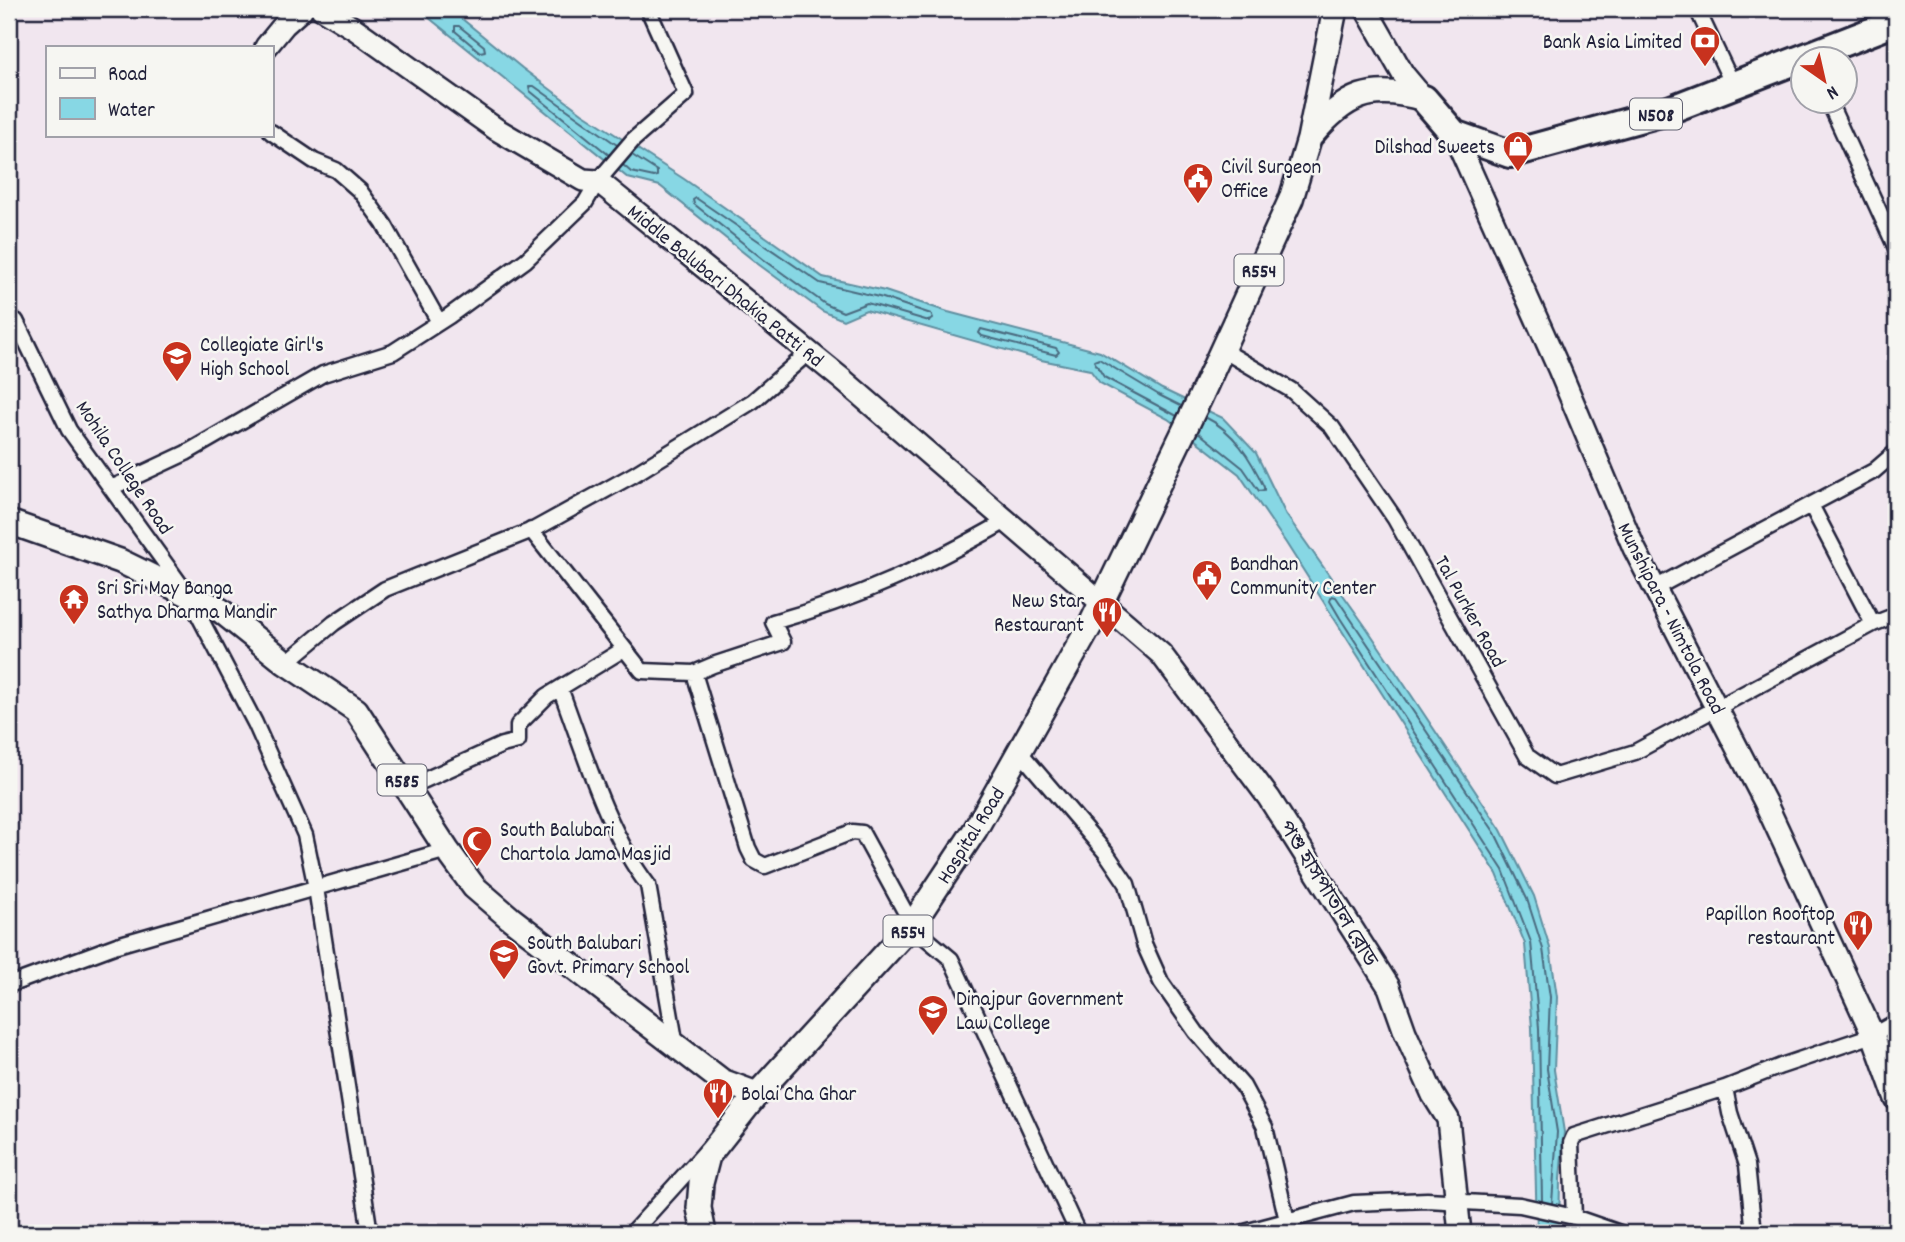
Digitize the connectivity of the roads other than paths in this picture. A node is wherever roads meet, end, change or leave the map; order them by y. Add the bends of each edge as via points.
1 (302, 9) edge
2 (323, 9) edge
3 (648, 9) edge
4 (1335, 9) edge
5 (1366, 9) edge
6 (1697, 9) edge
7 (1896, 22) edge
8 (267, 46) edge
9 (1838, 46) edge
10 (1790, 65) edge
11 (1733, 85) junction
12 (1424, 99) junction
13 (1835, 116) edge
14 (273, 133) edge
15 (1454, 134) junction
16 (1309, 139) junction
17 (598, 181) junction
18 (1896, 248) edge
19 (16, 321) dead end
20 (439, 322) junction
21 (1221, 349) junction
22 (809, 352) junction
23 (1896, 452) edge
24 (111, 488) junction
25 (1811, 505) junction
26 (1006, 521) junction
27 (9, 522) edge
28 (531, 530) junction
29 (1655, 588) junction
30 (188, 594) junction
31 (1100, 603) junction
32 (1896, 615) edge
33 (1873, 624) junction
34 (624, 649) junction
35 (286, 663) junction
36 (694, 673) junction
37 (560, 688) junction
38 (1716, 708) junction
39 (1019, 751) junction
40 (407, 788) junction
41 (447, 849) junction
42 (316, 888) junction
43 (912, 925) junction
44 (9, 985) edge
45 (1896, 1022) edge
46 (1873, 1035) junction
47 (677, 1047) junction
48 (1725, 1088) junction
49 (757, 1094) junction
50 (1896, 1099) edge
51 (1456, 1202) junction
52 (1570, 1216) junction
53 (1289, 1227) edge
54 (370, 1233) edge
55 (632, 1233) edge
56 (704, 1233) edge
57 (1078, 1233) edge
58 (1241, 1233) edge
59 (1460, 1233) edge
60 (1620, 1233) edge
61 (1754, 1233) edge

1 - 8 street
2 - 17 street, Middle Balubari Dhakia Patti Rd via 496,129 583,180
3 - 17 street via 686,94 633,140
4 - 16 main road, R554
5 - 12 street via 1403,74
6 - 11 street
7 - 9 highway, N508
10 - 11 highway, N508
11 - 15 highway, N508 via 1664,112 1510,154
12 - 15 highway, N508
12 - 16 main road, R554 via 1399,92 1361,96 1338,107
13 - 18 street
14 - 20 street via 336,170 360,191 384,224
15 - 29 street, Munshipara - Nimtola Road
16 - 21 main road, R554 via 1291,199
17 - 20 street via 585,203 526,260
17 - 22 street, Middle Balubari Dhakia Patti Rd
19 - 24 street, Mohila College Road via 69,430
20 - 24 street via 393,352 323,374 186,453
21 - 31 main road, Hospital Road / R554
21 - 38 street, Tal Purker Road via 1291,390 1332,427 1395,519 1527,756 1555,776 1635,752
22 - 26 street, Middle Balubari Dhakia Patti Rd
22 - 28 street via 753,401
23 - 25 street via 1874,471
24 - 30 street, Mohila College Road
25 - 29 street
25 - 33 street
26 - 31 street, Middle Balubari Dhakia Patti Rd
26 - 36 street via 893,581 773,622 783,642
27 - 30 main road, R585 via 120,561
28 - 34 street
28 - 35 street via 385,589
29 - 38 street, Munshipara - Nimtola Road
30 - 35 main road, R585 via 220,610
30 - 42 street, Mohila College Road via 255,723 305,835
31 - 39 main road, Hospital Road / R554
31 - 51 street, পশু হাসপাতাল রোড via 1161,654 1269,798 1389,987 1433,1095 1448,1119
32 - 33 street
33 - 38 street
34 - 36 street via 642,671
34 - 37 street
35 - 40 main road, R585 via 356,710
36 - 43 street via 754,860 765,866 852,832 862,833
37 - 40 street via 518,725 518,741
37 - 47 street via 601,797 635,869 648,885
38 - 46 street, Munshipara - Nimtola Road
39 - 43 main road, Hospital Road / R554 via 975,830
39 - 53 street via 1113,863 1127,884 1144,944 1161,982 1196,1032 1244,1086 1265,1127
40 - 41 main road, R585
41 - 42 street
41 - 47 main road, R585 via 474,887 510,918
42 - 44 street via 117,945
42 - 54 street, Mohila College Road
43 - 49 main road, Hospital Road / R554
43 - 57 street via 951,958
45 - 46 street
46 - 48 street
46 - 50 street, Munshipara - Nimtola Road
47 - 49 main road, R585 via 722,1081
48 - 52 street via 1574,1136 1570,1143
48 - 61 street via 1747,1165
49 - 55 street
49 - 56 main road, Hospital Road / R554 via 708,1156 699,1208
51 - 52 street via 1520,1205
51 - 53 street via 1354,1203
51 - 59 street, পশু হাসপাতাল রোড
52 - 60 street
53 - 58 street

